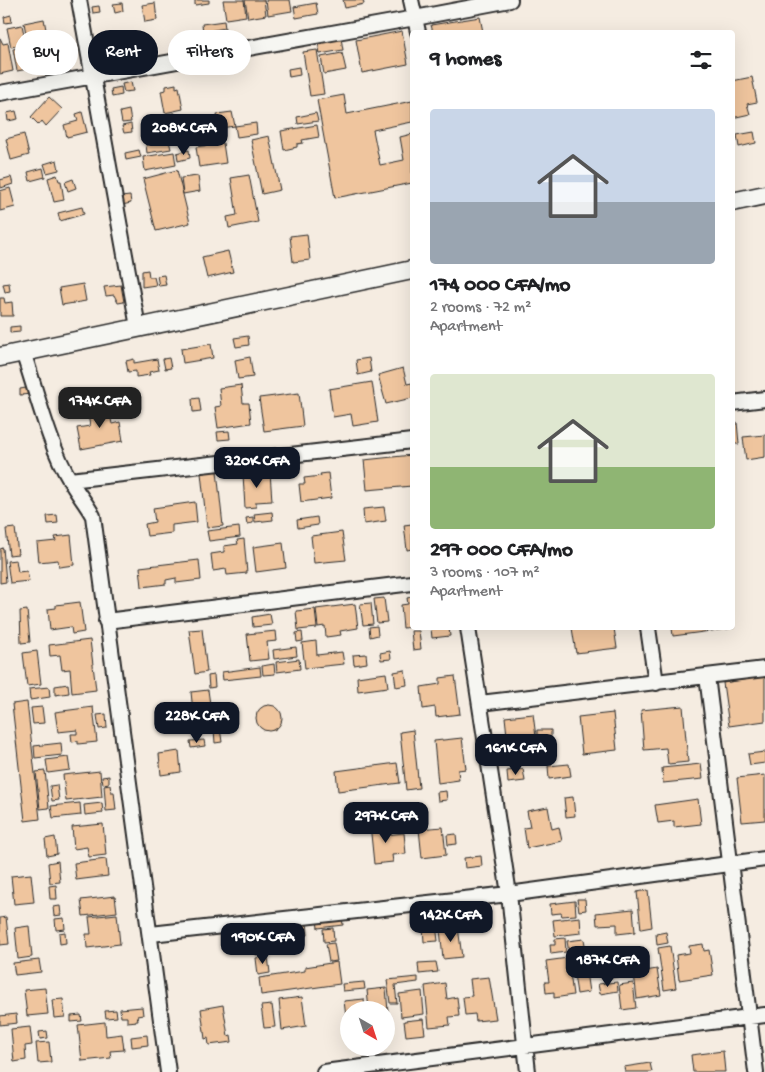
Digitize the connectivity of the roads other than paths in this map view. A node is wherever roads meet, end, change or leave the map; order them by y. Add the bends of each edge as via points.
1 (79, 0) edge
2 (411, 0) edge
3 (510, 0) edge
4 (416, 18) junction
5 (418, 30) edge
6 (93, 77) junction
7 (0, 93) edge
8 (765, 195) edge
9 (735, 201) edge
10 (410, 270) edge
11 (138, 327) junction
12 (23, 352) junction
13 (0, 357) edge
14 (765, 399) edge
15 (735, 403) edge
16 (410, 441) edge
17 (70, 480) junction
18 (410, 583) edge
19 (106, 621) junction
20 (468, 630) edge
21 (648, 630) edge
22 (765, 669) edge
23 (707, 676) junction
24 (656, 683) junction
25 (480, 703) junction
26 (765, 859) edge
27 (730, 863) junction
28 (509, 894) junction
29 (151, 934) junction
30 (765, 1015) edge
31 (750, 1017) junction
32 (525, 1047) junction
33 (168, 1072) edge
34 (324, 1072) edge
35 (528, 1072) edge
36 (756, 1072) edge

1 - 6 street
2 - 4 street
3 - 4 street
4 - 5 street
4 - 6 street
6 - 7 street
6 - 11 street
8 - 9 street
10 - 11 street
11 - 12 street
12 - 13 street
12 - 17 street via 55,447
14 - 15 street
16 - 17 street
17 - 19 street via 93,516
18 - 19 street
19 - 29 street
20 - 25 street
21 - 24 street
22 - 23 street
23 - 24 street
23 - 27 street
24 - 25 street
25 - 28 street
26 - 27 street
27 - 28 street
27 - 31 street
28 - 29 street
28 - 32 street
29 - 33 street
30 - 31 street
31 - 32 street
31 - 36 street
32 - 34 street
32 - 35 street

